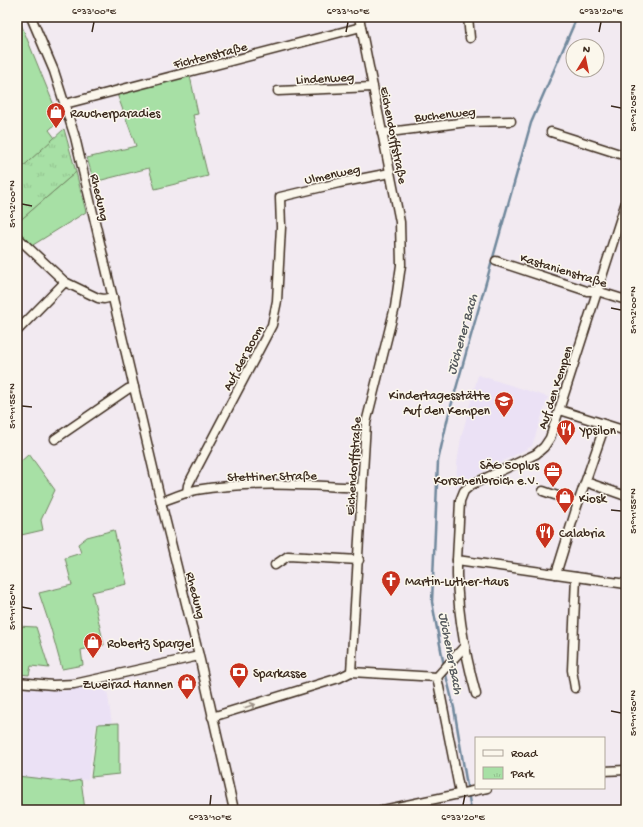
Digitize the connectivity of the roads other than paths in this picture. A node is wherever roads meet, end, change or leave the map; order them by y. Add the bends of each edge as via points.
1 (30, 17) edge
2 (359, 17) edge
3 (468, 17) edge
4 (361, 27) junction
5 (470, 38) dead end
6 (373, 87) junction
7 (278, 91) dead end
8 (65, 104) junction
9 (511, 121) dead end
10 (551, 132) dead end
11 (382, 133) junction
12 (626, 156) edge
13 (390, 173) junction
14 (280, 197) joint
15 (626, 202) edge
16 (17, 237) edge
17 (496, 261) dead end
18 (65, 282) junction
19 (597, 291) junction
20 (113, 297) junction
21 (626, 300) edge
22 (17, 331) edge
23 (134, 387) junction
24 (560, 410) junction
25 (605, 425) junction
26 (626, 431) edge
27 (55, 439) dead end
28 (586, 482) junction
29 (362, 488) junction
30 (543, 491) dead end
31 (187, 494) junction
32 (626, 496) edge
33 (161, 502) junction
34 (578, 503) junction
35 (358, 560) junction
36 (457, 560) junction
37 (275, 565) dead end
38 (556, 574) junction
39 (576, 577) junction
40 (626, 584) edge
41 (464, 647) junction
42 (200, 656) junction
43 (351, 672) junction
44 (438, 675) junction
45 (17, 682) edge
46 (575, 688) dead end
47 (476, 694) dead end
48 (212, 717) junction
49 (626, 770) edge
50 (605, 771) edge
51 (482, 789) edge
52 (462, 793) junction
53 (234, 810) edge
54 (383, 810) edge

1 - 8 street, Rhedung via 47,52
2 - 4 street, Eichendorffstraße
3 - 5 street
4 - 6 street, Eichendorffstraße
4 - 8 street, Fichtenstraße
6 - 7 street, Lindenweg
6 - 11 street, Eichendorffstraße
8 - 20 street, Rhedung
9 - 11 street, Buchenweg via 467,122
10 - 12 street
11 - 13 street, Eichendorffstraße
13 - 14 street, Ulmenweg
13 - 29 street, Eichendorffstraße via 400,222 401,265 395,307 366,423
14 - 31 street, Auf der Boom via 277,301 272,325 188,485
15 - 19 street, Auf den Kempen
16 - 18 street
17 - 19 street, Kastanienstraße via 587,291
18 - 20 street via 98,298
18 - 22 street
19 - 21 street, Kastanienstraße
19 - 24 street, Auf den Kempen
20 - 23 street, Rhedung
23 - 27 street
23 - 33 street, Rhedung
24 - 25 street
24 - 36 street, Auf den Kempen via 550,438 542,450 471,485 464,491 460,501
25 - 26 street
25 - 28 street
28 - 32 street
28 - 34 street
29 - 31 street, Stettiner Straße via 252,484 195,490
29 - 35 street, Eichendorffstraße
30 - 34 street
31 - 33 street, Stettiner Straße
33 - 42 street, Rhedung
34 - 38 street
35 - 37 street via 288,556
35 - 43 street, Eichendorffstraße
36 - 38 street
36 - 41 street, Auf den Kempen via 457,592
38 - 39 street
39 - 40 street
39 - 46 street via 572,670
41 - 44 street
41 - 47 street, Auf den Kempen
42 - 45 street via 74,684
42 - 48 street, Rhedung
43 - 44 street
48 -> 43 street via 331,681
44 - 52 street
48 - 53 street, Rhedung
49 - 50 street
51 - 52 street
52 - 54 street

